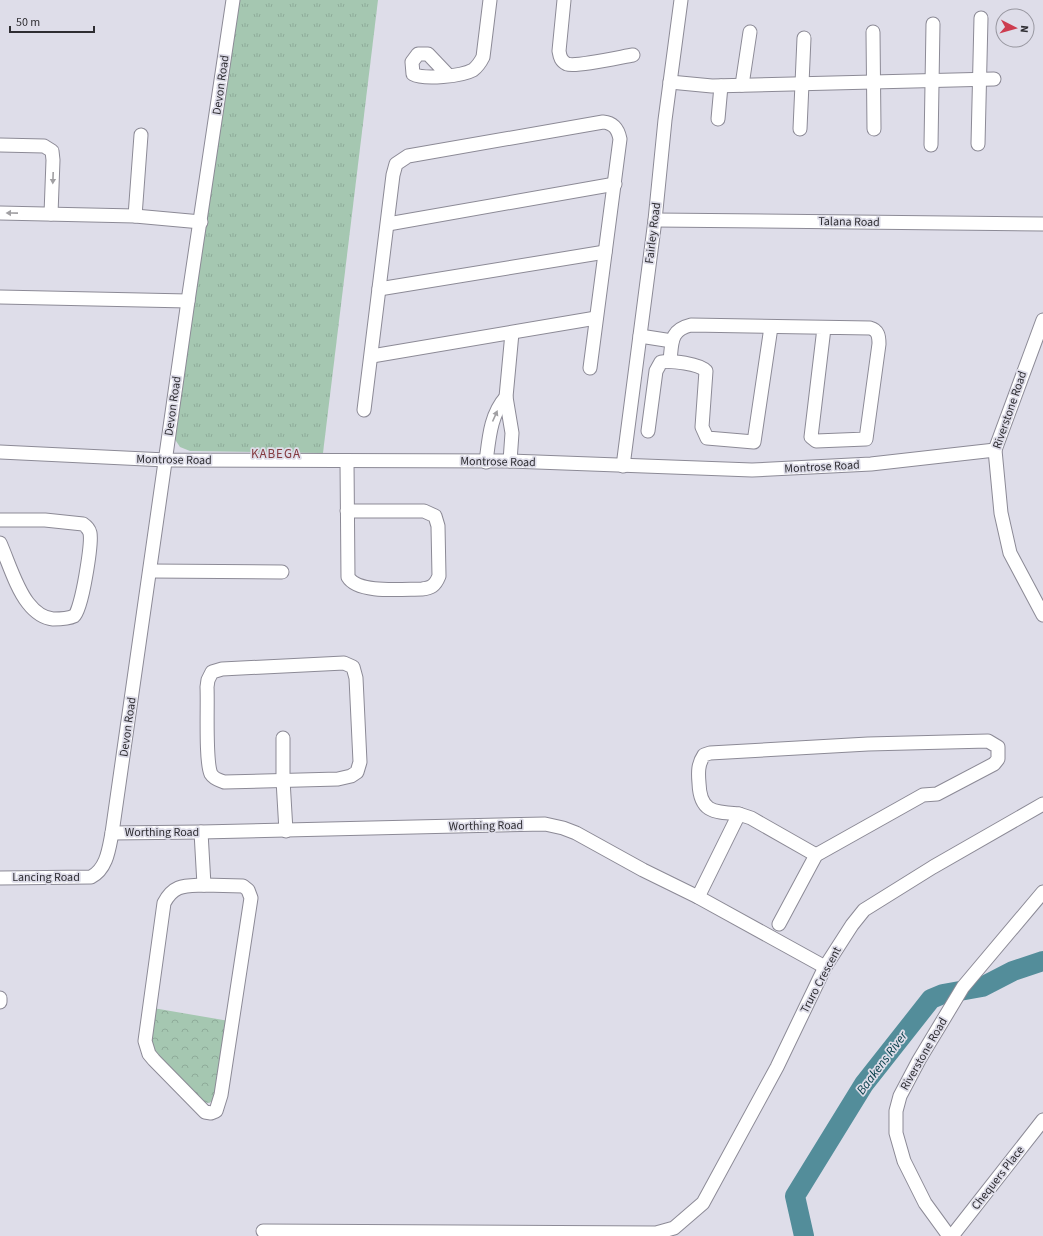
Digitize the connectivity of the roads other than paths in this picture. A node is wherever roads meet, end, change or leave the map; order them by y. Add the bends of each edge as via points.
1 (233, 0) edge
2 (490, 0) edge
3 (564, 0) edge
4 (681, 0) edge
5 (981, 18) dead end
6 (933, 24) dead end
7 (750, 32) dead end
8 (873, 32) dead end
9 (804, 38) dead end
10 (633, 55) dead end
11 (448, 75) dead end
12 (994, 79) dead end
13 (932, 80) junction
14 (979, 80) junction
15 (670, 82) junction
16 (873, 82) junction
17 (802, 84) junction
18 (742, 85) junction
19 (721, 86) junction
20 (718, 119) dead end
21 (800, 129) dead end
22 (874, 129) dead end
23 (141, 135) dead end
24 (978, 144) dead end
25 (0, 145) edge
26 (931, 145) dead end
27 (615, 184) junction
28 (0, 213) edge
29 (51, 214) junction
30 (135, 216) junction
31 (655, 220) junction
32 (201, 222) junction
33 (388, 224) junction
34 (1043, 224) edge
35 (605, 252) junction
36 (379, 289) junction
37 (0, 297) edge
38 (188, 301) junction
39 (596, 318) junction
40 (1043, 320) edge
41 (771, 327) junction
42 (824, 328) junction
43 (512, 333) junction
44 (640, 336) junction
45 (672, 341) junction
46 (372, 356) junction
47 (670, 361) junction
48 (590, 368) dead end
49 (506, 397) junction
50 (364, 410) dead end
51 (648, 431) dead end
52 (995, 450) junction
53 (0, 452) edge
54 (166, 460) junction
55 (510, 461) junction
56 (347, 462) junction
57 (486, 462) junction
58 (623, 466) junction
59 (347, 511) junction
60 (0, 520) edge
61 (0, 543) edge
62 (150, 571) junction
63 (282, 572) dead end
64 (1043, 615) edge
65 (283, 738) dead end
66 (283, 780) junction
67 (1043, 804) edge
68 (739, 814) junction
69 (286, 831) junction
70 (112, 832) junction
71 (201, 832) junction
72 (816, 855) junction
73 (91, 877) joint
74 (0, 878) edge
75 (204, 885) junction
76 (1043, 892) edge
77 (698, 897) junction
78 (779, 924) dead end
79 (825, 967) junction
80 (0, 998) edge
81 (0, 1002) edge
82 (1043, 1120) edge
83 (264, 1231) dead end
84 (486, 1234) edge
85 (949, 1236) edge
86 (952, 1236) edge

1 - 32 street, Devon Road
2 - 11 street via 480,64 467,72
3 - 10 street via 559,51 563,61 573,65
4 - 15 street, Fairley Road
5 - 14 street
6 - 13 street
7 - 18 street
8 - 16 street
9 - 17 street
12 - 14 street
13 - 14 street
13 - 16 street
13 - 26 street
14 - 24 street
15 - 19 street
15 - 31 street, Fairley Road
16 - 17 street
16 - 22 street
17 - 18 street
17 - 21 street
18 - 19 street
19 - 20 street
23 - 30 street
25 -> 29 street via 44,146 52,150 54,160
27 - 33 street
27 - 33 street via 620,139 619,132 611,123 603,122 408,156 396,164
27 - 35 street
29 -> 28 street
29 - 30 street
30 - 32 street
31 - 34 street, Talana Road
31 - 44 street, Fairley Road
32 - 38 street, Devon Road
33 - 36 street
35 - 36 street
35 - 39 street
36 - 46 street
37 - 38 street
38 - 54 street, Devon Road
39 - 43 street
39 - 48 street
40 - 52 street, Riverstone Road
41 - 42 street
41 - 45 street via 691,326 680,328
41 - 47 street via 754,442 707,438 702,428 706,371 702,367
42 - 42 street via 811,437 816,441 866,439 879,344 877,333 870,328
43 - 46 street
43 - 49 street
44 - 45 street
44 - 58 street, Fairley Road
45 - 47 street
46 - 50 street
47 - 51 street via 661,362 656,371
49 - 55 street via 512,433
57 -> 49 street via 490,426
52 - 58 street, Montrose Road via 871,464 752,470
52 - 64 street, Riverstone Road via 1001,513 1010,553
53 - 54 street, Montrose Road
54 - 56 street, Montrose Road
54 - 62 street, Devon Road
55 - 57 street, Montrose Road
55 - 58 street, Montrose Road
56 - 57 street, Montrose Road
56 - 59 street
59 - 59 street via 424,511 435,516 438,526 439,576 436,584 428,589 366,588 351,581 348,577
60 - 61 street via 45,520 83,524 87,527 90,536 84,592 74,616 61,619 46,618 38,613 22,593
62 - 63 street
62 - 70 street, Devon Road
65 - 66 street
66 - 66 street via 338,779 352,776 357,772 360,762 356,678 353,667 349,664 222,669 212,672 209,676 208,760 212,775 224,782
66 - 69 street
67 - 79 street, Truro Crescent via 864,910
68 - 72 street via 751,818
68 - 72 street via 718,812 703,804 699,798 698,770 704,755 868,744 988,741 998,747 998,759 994,764 937,794 923,795
68 - 77 street
69 - 71 street, Worthing Road
69 - 77 street, Worthing Road via 545,824 576,833
70 - 71 street, Worthing Road
70 - 73 street, Devon Road via 106,860 100,870
71 - 75 street
72 - 78 street
73 - 74 street, Lancing Road
75 - 75 street via 178,887 164,903 145,1041 154,1060 199,1107 211,1113 216,1110 221,1095 251,898 243,886
76 - 85 street, Riverstone Road via 960,991 900,1096 896,1111 897,1139 904,1161 925,1203
77 - 79 street, Worthing Road
79 - 84 street, Truro Crescent via 777,1067 703,1204 674,1228 656,1233
80 - 81 street
82 - 86 street, Chequers Place
83 - 84 street

